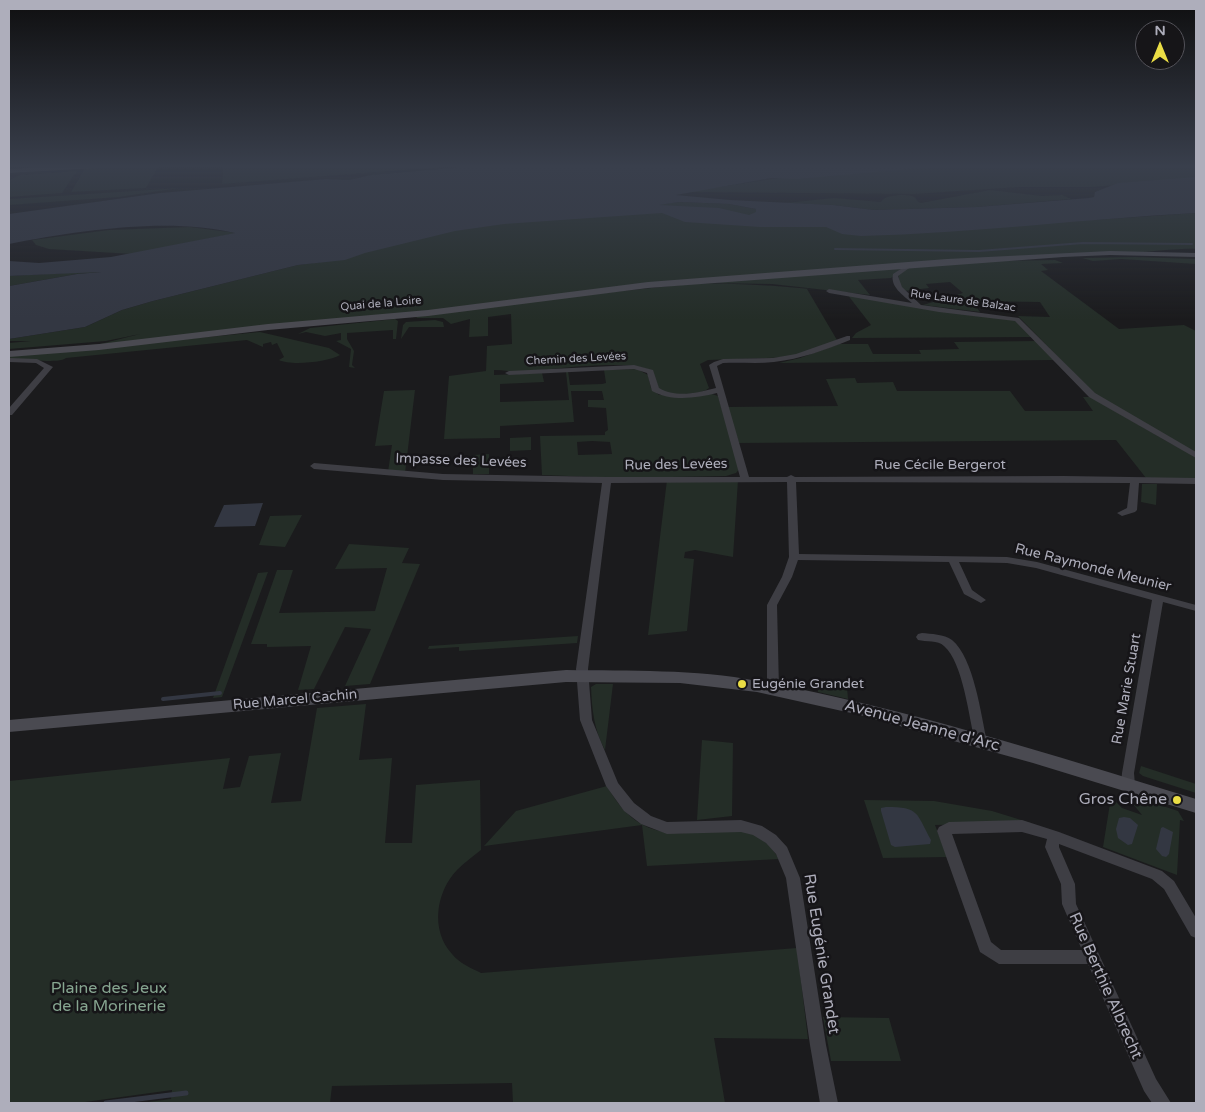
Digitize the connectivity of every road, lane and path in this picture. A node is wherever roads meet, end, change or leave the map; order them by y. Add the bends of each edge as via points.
1 (1196, 257) edge
2 (910, 264) junction
3 (829, 291) dead end
4 (918, 306) junction
5 (847, 338) dead end
6 (9, 354) edge
7 (9, 360) edge
8 (509, 373) dead end
9 (718, 390) junction
10 (9, 413) edge
11 (1196, 455) edge
12 (314, 466) dead end
13 (745, 478) junction
14 (791, 478) junction
15 (607, 480) junction
16 (1135, 480) junction
17 (1196, 481) edge
18 (1122, 512) dead end
19 (794, 557) junction
20 (952, 558) junction
21 (1158, 598) junction
22 (982, 600) dead end
23 (1196, 608) edge
24 (922, 637) dead end
25 (582, 675) junction
26 (773, 690) junction
27 (9, 726) edge
28 (981, 742) junction
29 (1128, 785) junction
30 (1196, 806) edge
31 (1054, 836) junction
32 (1196, 931) edge
33 (1091, 957) junction
34 (829, 1103) edge
35 (1162, 1103) edge

1 - 2 main road, Quai de la Loire via 1115,256
2 - 4 street via 895,275 895,280
2 - 6 main road, Quai de la Loire via 648,285 331,325
3 - 4 street, Rue Laure de Balzac
4 - 11 street, Rue Laure de Balzac via 1017,319 1092,395
5 - 9 street, Rue des Levées via 815,353 795,358 715,363
7 - 10 street via 37,361 49,367
8 - 9 street, Chemin des Levées via 634,368 650,372 656,390 663,394
9 - 13 street, Rue des Levées via 738,446
12 - 15 street, Impasse des Levées via 443,477
13 - 14 street, Rue Cécile Bergerot
13 - 15 street, Rue des Levées
14 - 16 street, Rue Cécile Bergerot
14 - 19 street
15 - 25 street, Rue des Levées
16 - 17 street, Rue Cécile Bergerot
16 - 18 street via 1132,510
19 - 20 street, Rue Raymonde Meunier
19 - 26 street via 772,605
20 - 21 street, Rue Raymonde Meunier via 1023,562
20 - 22 street via 968,592
21 - 23 street, Rue Raymonde Meunier
21 - 29 street, Rue Marie Stuart
24 - 28 street via 946,642 952,648 966,683
25 - 26 main road, Avenue Jeanne d'Arc via 680,677
25 - 27 main road, Rue Marcel Cachin
25 - 34 street, Rue Eugénie Grandet via 586,720 613,786 629,807 646,820 667,828 741,826 757,830 782,851 793,878
26 - 28 main road, Avenue Jeanne d'Arc via 860,709
28 - 29 main road, Avenue Jeanne d'Arc
29 - 30 main road, Avenue Jeanne d'Arc
31 - 32 street via 1157,875 1169,885
31 - 33 street, Rue Berthie Albrecht via 1052,846 1068,884 1069,904
31 - 33 street via 1022,826 949,828 944,831 991,954 999,957
33 - 35 street, Rue Berthie Albrecht via 1150,1085

